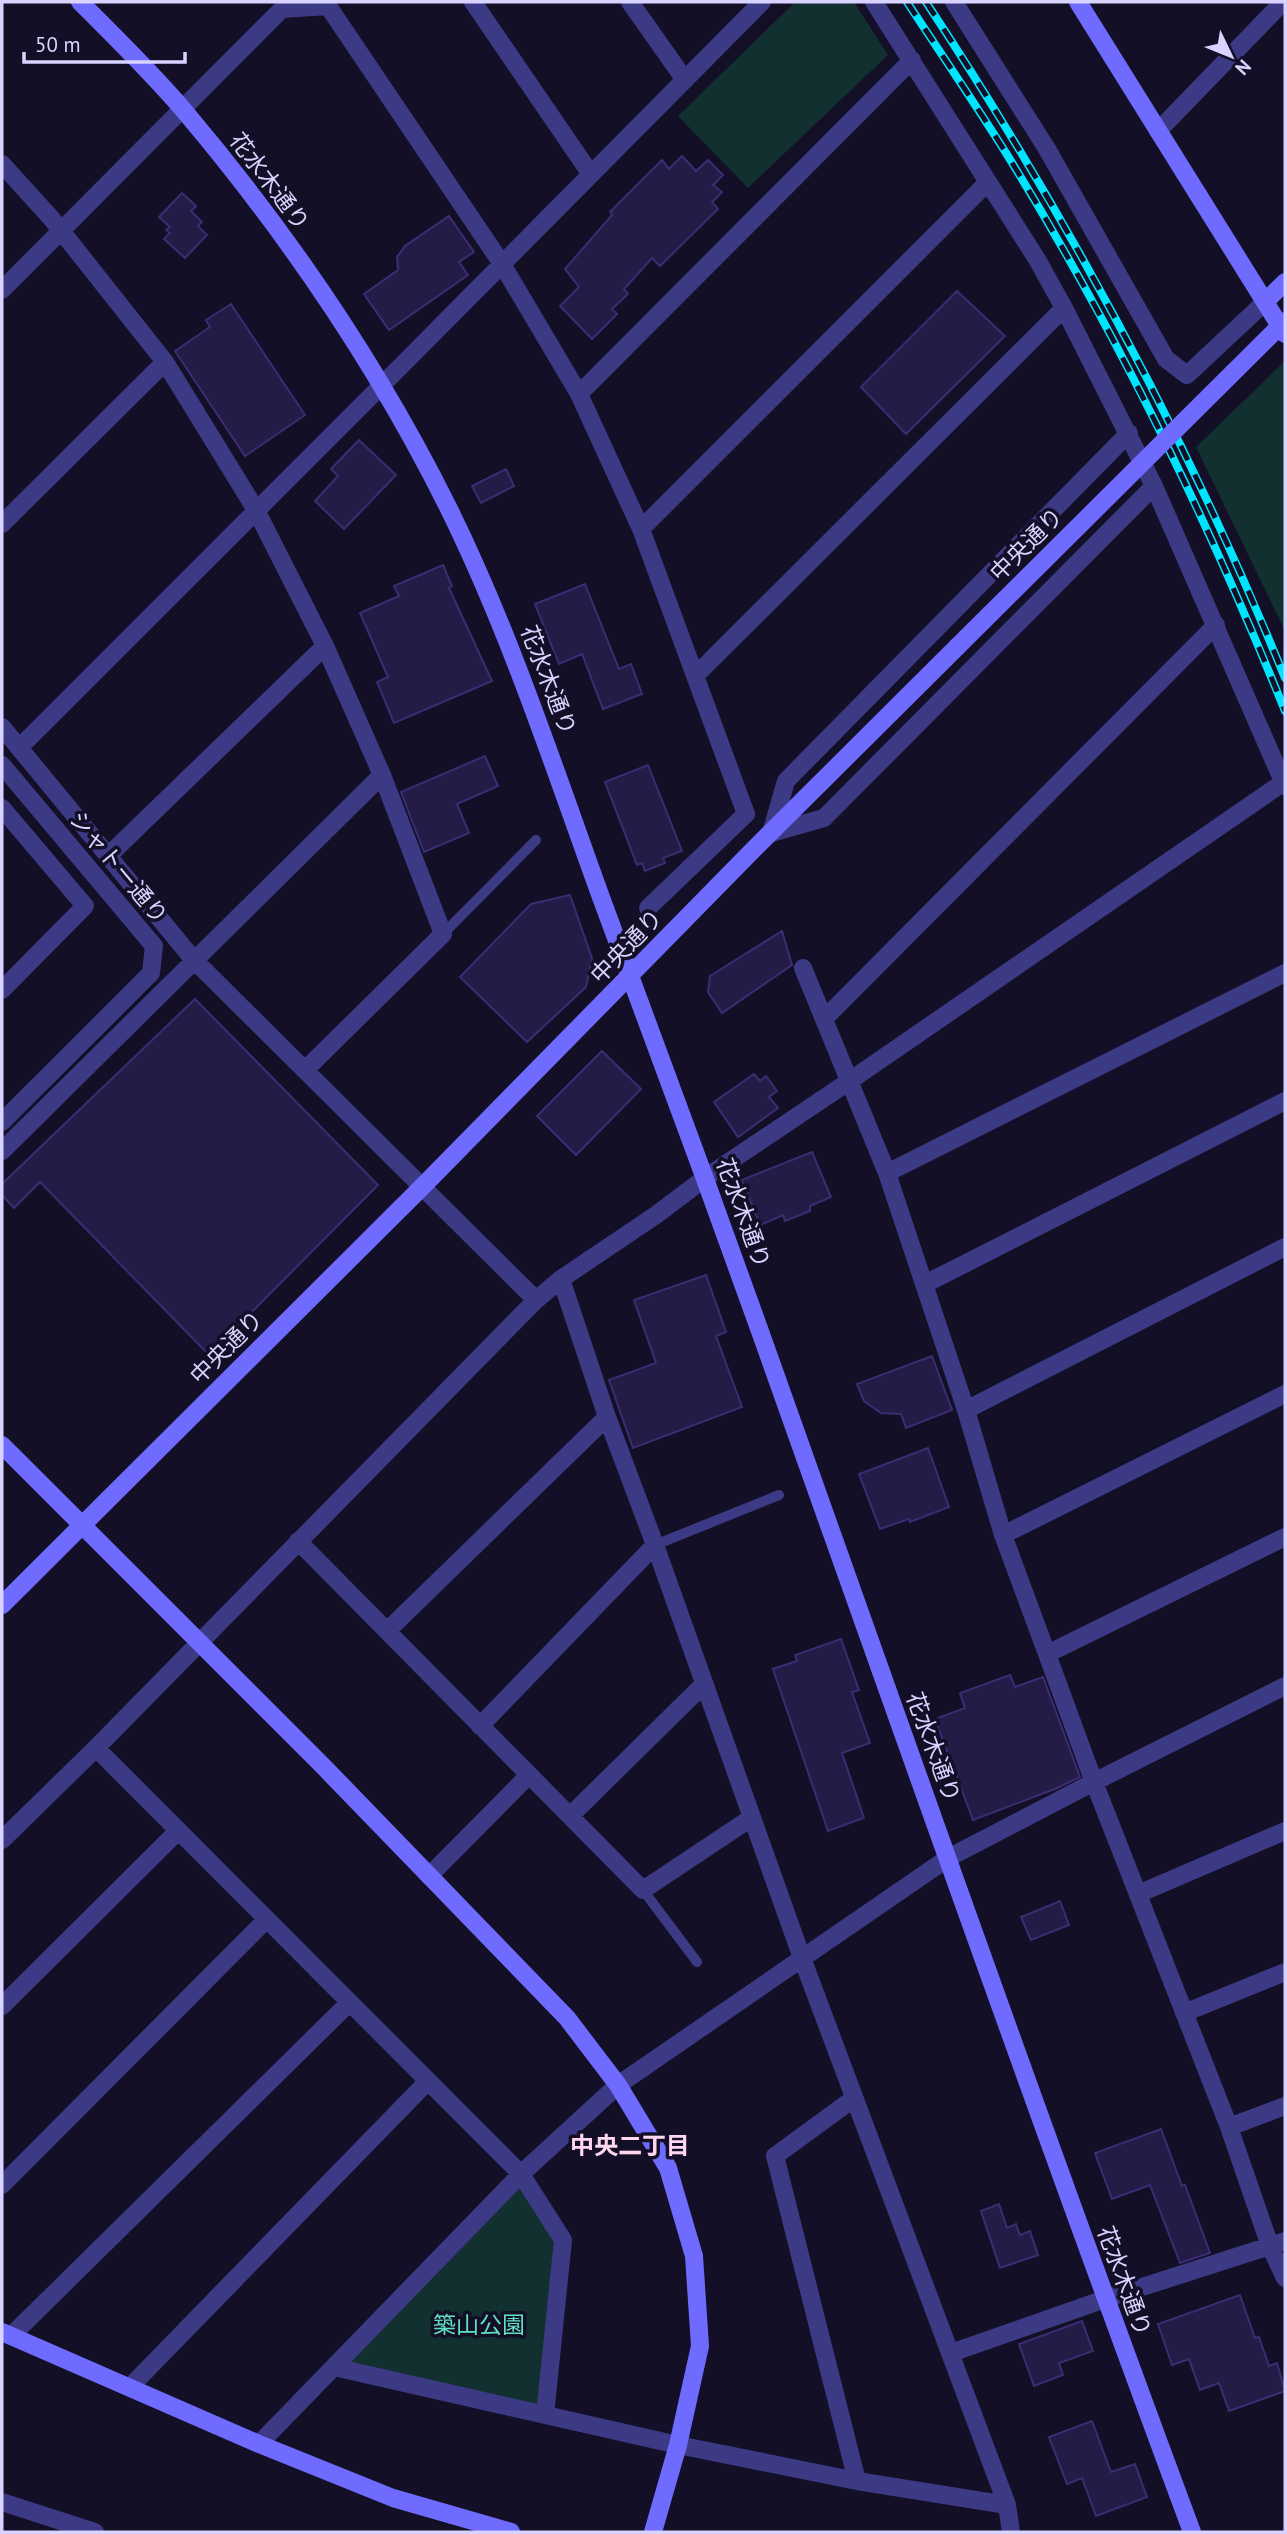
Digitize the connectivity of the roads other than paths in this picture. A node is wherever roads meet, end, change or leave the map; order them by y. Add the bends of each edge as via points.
1 (80, 2) edge
2 (473, 2) edge
3 (631, 2) edge
4 (762, 2) edge
5 (874, 2) edge
6 (954, 2) edge
7 (1078, 2) edge
8 (1283, 2) edge
9 (328, 4) edge
10 (912, 61) junction
11 (685, 80) junction
12 (183, 109) junction
13 (1158, 131) junction
14 (2, 164) edge
15 (590, 173) junction
16 (988, 182) junction
17 (62, 230) junction
18 (502, 264) junction
19 (1285, 282) edge
20 (2, 290) edge
21 (1265, 302) junction
22 (1064, 308) junction
23 (1285, 321) edge
24 (1285, 334) edge
25 (165, 362) junction
26 (381, 386) junction
27 (579, 394) junction
28 (1129, 433) junction
29 (1154, 486) junction
30 (256, 510) junction
31 (2, 524) edge
32 (641, 529) junction
33 (1216, 625) junction
34 (325, 646) junction
35 (695, 676) junction
36 (2, 727) edge
37 (19, 748) junction
38 (2, 765) edge
39 (382, 775) junction
40 (1284, 784) edge
41 (2, 808) edge
42 (771, 833) junction
43 (536, 841) dead end
44 (107, 857) junction
45 (648, 908) dead end
46 (443, 933) junction
47 (193, 960) junction
48 (803, 968) dead end
49 (1285, 973) edge
50 (632, 975) junction
51 (2, 990) edge
52 (824, 1019) junction
53 (305, 1070) junction
54 (848, 1082) junction
55 (1285, 1101) edge
56 (2, 1122) edge
57 (2, 1151) edge
58 (887, 1173) junction
59 (705, 1178) junction
60 (421, 1188) junction
61 (1285, 1247) edge
62 (561, 1279) junction
63 (925, 1284) junction
64 (536, 1300) junction
65 (1285, 1394) edge
66 (966, 1410) junction
67 (607, 1417) junction
68 (2, 1444) edge
69 (779, 1494) dead end
70 (82, 1525) junction
71 (1003, 1535) junction
72 (1285, 1537) edge
73 (298, 1541) junction
74 (655, 1545) junction
75 (2, 1605) edge
76 (387, 1631) junction
77 (198, 1641) junction
78 (1046, 1654) junction
79 (703, 1685) junction
80 (1285, 1686) edge
81 (480, 1726) junction
82 (96, 1748) junction
83 (529, 1775) junction
84 (1094, 1782) junction
85 (569, 1816) junction
86 (751, 1818) junction
87 (178, 1831) junction
88 (1285, 1831) edge
89 (2, 1840) edge
90 (948, 1858) junction
91 (429, 1876) junction
92 (643, 1890) junction
93 (1138, 1894) junction
94 (266, 1920) junction
95 (802, 1958) junction
96 (696, 1962) dead end
97 (1285, 1972) edge
98 (349, 2003) junction
99 (2, 2006) edge
100 (1184, 2013) junction
101 (428, 2081) junction
102 (618, 2085) junction
103 (853, 2099) junction
104 (1285, 2106) edge
105 (1229, 2127) junction
106 (521, 2174) junction
107 (2, 2185) edge
108 (1278, 2243) edge
109 (1285, 2278) edge
110 (1105, 2299) junction
111 (7, 2334) edge
112 (951, 2353) junction
113 (334, 2367) junction
114 (130, 2387) junction
115 (545, 2415) junction
116 (259, 2444) junction
117 (678, 2445) junction
118 (857, 2482) junction
119 (2, 2502) edge
120 (1007, 2505) junction
121 (95, 2532) edge
122 (511, 2532) edge
123 (653, 2532) edge
124 (1011, 2532) edge
125 (1192, 2532) edge

1 - 12 street, 花水木通り
2 - 15 street
3 - 11 street
4 - 11 street
5 - 10 street
6 - 21 street via 1047,149 1166,359 1187,375
7 - 13 street
8 - 13 street
9 - 12 street via 282,9
9 - 18 street
10 - 16 street
10 - 27 street
11 - 15 street
12 - 17 street
12 - 26 street, 花水木通り via 319,288
13 - 21 street
14 - 17 street
15 - 18 street
16 - 22 street
16 - 32 street
17 - 20 street
17 - 25 street
18 - 26 street
18 - 27 street
19 - 21 street
21 - 24 street
22 - 28 street
22 - 35 street
23 - 42 street, 中央通り, bridge
25 - 30 street
25 - 31 street
26 - 30 street
26 - 50 street, 花水木通り via 448,508 497,616
27 - 32 street
28 - 29 street
28 - 42 street via 786,781
29 - 33 street
29 - 42 street via 824,818
30 - 34 street
30 - 37 street
32 - 35 street
33 - 40 street
33 - 52 street
34 - 39 street
34 - 44 street
35 - 45 street via 746,814
36 - 37 street
37 - 44 street
38 - 56 street, シャトー通り via 154,946 151,973
39 - 46 street
39 - 47 street
40 - 54 street
41 - 51 street via 85,906
42 - 50 street, 中央通り
43 - 46 lane
44 - 47 street
46 - 53 street
47 - 53 street
47 - 57 street
48 - 52 street
49 - 58 street
50 - 59 street, 花水木通り
50 - 60 street, 中央通り
52 - 54 street
53 - 60 street
54 - 58 street
54 - 59 street
55 - 63 street
58 - 63 street
59 - 62 street
59 - 90 street, 花水木通り
60 - 64 street
60 - 70 street, 中央通り
61 - 66 street
62 - 64 street
62 - 67 street
63 - 66 street
64 - 73 street
65 - 71 street
66 - 71 street
67 - 74 street
67 - 76 street
68 - 70 street
69 - 74 lane
70 - 75 street, 中央通り
70 - 77 street
71 - 78 street
72 - 78 street
73 - 76 street
73 - 77 street
74 - 79 street
74 - 81 street
76 - 81 street
77 - 82 street
77 - 91 street
78 - 84 street
79 - 85 street
79 - 86 street
80 - 84 street
81 - 83 street
82 - 87 street
82 - 89 street
83 - 85 street
83 - 91 street
84 - 90 street
84 - 93 street
85 - 92 street
86 - 92 street
86 - 95 street
87 - 94 street
87 - 99 street
88 - 93 street
90 - 95 street
90 - 110 street, 花水木通り
91 - 102 street via 567,2018
92 - 96 lane
93 - 100 street
94 - 98 street
94 - 107 street
95 - 102 street
95 - 103 street
97 - 100 street
98 - 101 street
98 - 111 street
100 - 105 street
101 - 106 street
101 - 114 street
102 - 106 street
102 - 117 street via 668,2168 694,2256 700,2346
103 - 112 street
103 - 118 street via 775,2156
104 - 105 street
105 - 108 street
106 - 113 street
106 - 115 street via 563,2240
108 - 109 street
108 - 110 street
110 - 112 street
110 - 125 street, 花水木通り
111 - 114 street
112 - 120 street
113 - 115 street
113 - 116 street
114 - 116 street
115 - 117 street
116 - 122 street via 393,2498
117 - 118 street
117 - 123 street
118 - 120 street
119 - 121 street
120 - 124 street

